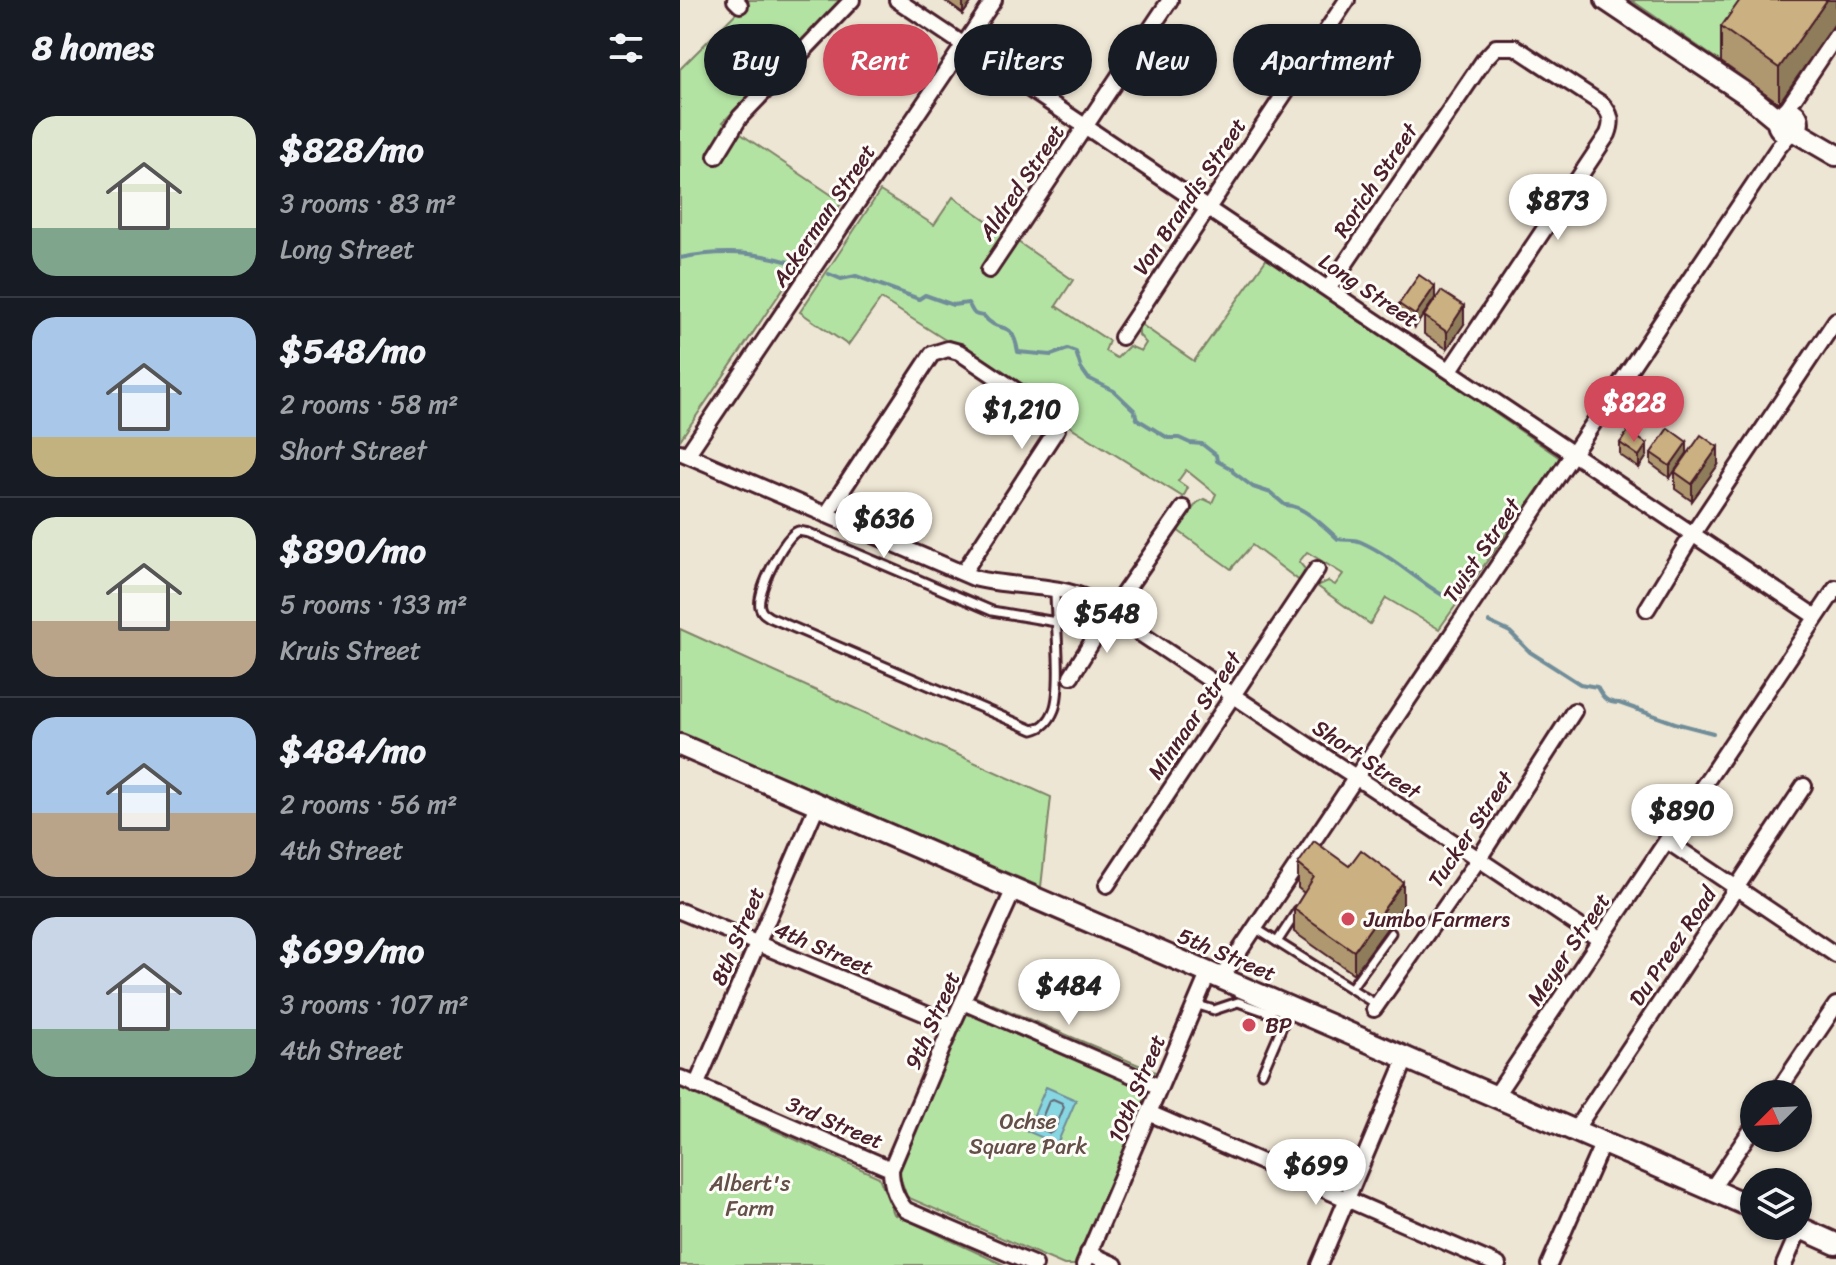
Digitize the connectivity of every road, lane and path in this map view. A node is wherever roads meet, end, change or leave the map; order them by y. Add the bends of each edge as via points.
1 (852, 0) edge
2 (897, 0) edge
3 (994, 0) edge
4 (1170, 0) edge
5 (1347, 0) edge
6 (1606, 0) edge
7 (978, 24) edge
8 (1836, 36) edge
9 (954, 40) edge
10 (954, 59) edge
11 (1041, 96) edge
12 (1787, 121) junction
13 (1087, 125) junction
14 (1827, 149) edge
15 (716, 156) dead end
16 (1207, 208) junction
17 (989, 270) dead end
18 (1328, 289) junction
19 (1836, 320) edge
20 (1122, 337) dead end
21 (1450, 370) junction
22 (1573, 452) junction
23 (684, 453) edge
24 (1183, 508) dead end
25 (826, 515) junction
26 (1692, 535) junction
27 (1317, 569) dead end
28 (963, 573) junction
29 (1836, 588) edge
30 (1055, 591) junction
31 (1647, 609) dead end
32 (1110, 613) junction
33 (1816, 617) junction
34 (1056, 622) junction
35 (1071, 676) dead end
36 (1233, 696) junction
37 (1574, 711) dead end
38 (680, 745) edge
39 (1356, 778) junction
40 (1804, 786) dead end
41 (818, 803) junction
42 (1667, 841) junction
43 (1478, 860) junction
44 (1107, 885) dead end
45 (1738, 887) junction
46 (1014, 889) junction
47 (1306, 898) edge
48 (680, 911) edge
49 (1255, 928) junction
50 (1391, 933) dead end
51 (1600, 940) junction
52 (1277, 942) junction
53 (758, 944) junction
54 (1836, 955) edge
55 (1215, 975) junction
56 (1351, 988) junction
57 (963, 1002) junction
58 (1195, 1004) junction
59 (1836, 1005) edge
60 (1286, 1006) junction
61 (1376, 1007) joint
62 (952, 1025) junction
63 (1406, 1059) junction
64 (1262, 1073) dead end
65 (680, 1078) edge
66 (1785, 1080) edge
67 (696, 1086) junction
68 (1160, 1087) junction
69 (1496, 1095) junction
70 (1149, 1113) junction
71 (1575, 1130) junction
72 (1603, 1142) junction
73 (1740, 1147) edge
74 (891, 1169) junction
75 (1711, 1190) junction
76 (1347, 1200) junction
77 (1740, 1202) edge
78 (1812, 1233) edge
79 (1793, 1240) edge
80 (1836, 1244) edge
81 (1086, 1259) edge
82 (1035, 1265) edge
83 (1115, 1265) edge
84 (1319, 1265) edge
85 (1498, 1265) edge
86 (1549, 1265) edge
87 (1784, 1265) edge

1 - 15 street via 740,117
2 - 9 street, Long Street
3 - 7 street, Ackerman Street
4 - 13 street, Aldred Street
5 - 16 street, Von Brandis Street
6 - 12 main road
8 - 12 street, Twist Street
10 - 23 street, Ackerman Street
11 - 13 street, Long Street
12 - 14 main road
12 - 22 street, Twist Street
13 - 16 street, Long Street
13 - 17 street, Aldred Street
16 - 18 street, Long Street
16 - 20 street, Von Brandis Street
18 - 21 street, Long Street
18 - 21 street, Rorich Street via 1475,72 1496,47 1515,47 1607,109 1612,123
19 - 26 street
21 - 22 street, Long Street
22 - 26 street, Long Street
22 - 39 street, Twist Street
23 - 25 street, Short Street
24 - 32 street
25 - 28 street, Short Street
25 - 28 street via 932,354 959,352 1050,414 1057,429
26 - 31 street
26 - 33 street, Long Street
27 - 36 street, Minnaar Street
28 - 30 street, Short Street
29 - 33 street, Meyer Street
30 - 32 street, Short Street via 1078,594
30 - 34 lane
32 - 35 street
32 - 36 street, Short Street
33 - 42 street, Meyer Street
34 - 34 lane via 1054,710 1033,730 769,617 761,610 760,599 787,538 804,532 992,611
36 - 39 street, Short Street
36 - 44 street, Minnaar Street
37 - 43 street, Tucker Street
38 - 41 main road, 5th Street
39 - 43 street, Short Street
39 - 49 street, Twist Street
40 - 45 street, Du Preez Road
41 - 46 main road, 5th Street
41 - 53 street, 8th Street
42 - 45 street
42 - 51 street, Meyer Street
43 - 51 street, Short Street
43 - 61 street, Tucker Street
45 - 54 street
45 - 71 street, Du Preez Road
46 - 55 main road, 5th Street
46 - 57 street, 9th Street
47 - 52 lane
48 - 53 street, 4th Street
49 - 52 lane
49 - 55 street, Twist Street
50 - 56 lane
51 - 69 street, Meyer Street
52 - 56 lane
53 - 62 street, 4th Street
53 - 67 street, 8th Street
55 - 58 street, 10th Street
55 - 60 main road, 5th Street
56 - 61 lane
57 - 62 street, 9th Street
57 - 68 street
58 - 60 lane via 1214,1010 1238,1002 1267,1012
58 - 68 street, 10th Street
59 - 66 street
60 - 63 main road, 5th Street
60 - 64 lane
62 - 74 street, 9th Street
63 - 69 main road, 5th Street
63 - 76 street
65 - 67 street, 3rd Street
67 - 74 street, 3rd Street
68 - 70 street, 10th Street
69 - 71 main road, 5th Street
70 - 76 street
70 - 81 street, 10th Street
71 - 72 main road, 5th Street
72 - 75 main road, 5th Street
72 - 86 street
73 - 75 street
74 - 82 street, 3rd Street via 896,1195 906,1210
75 - 77 main road, 5th Street
76 - 84 street
76 - 85 street
78 - 80 main road
79 - 87 street
81 - 83 street

